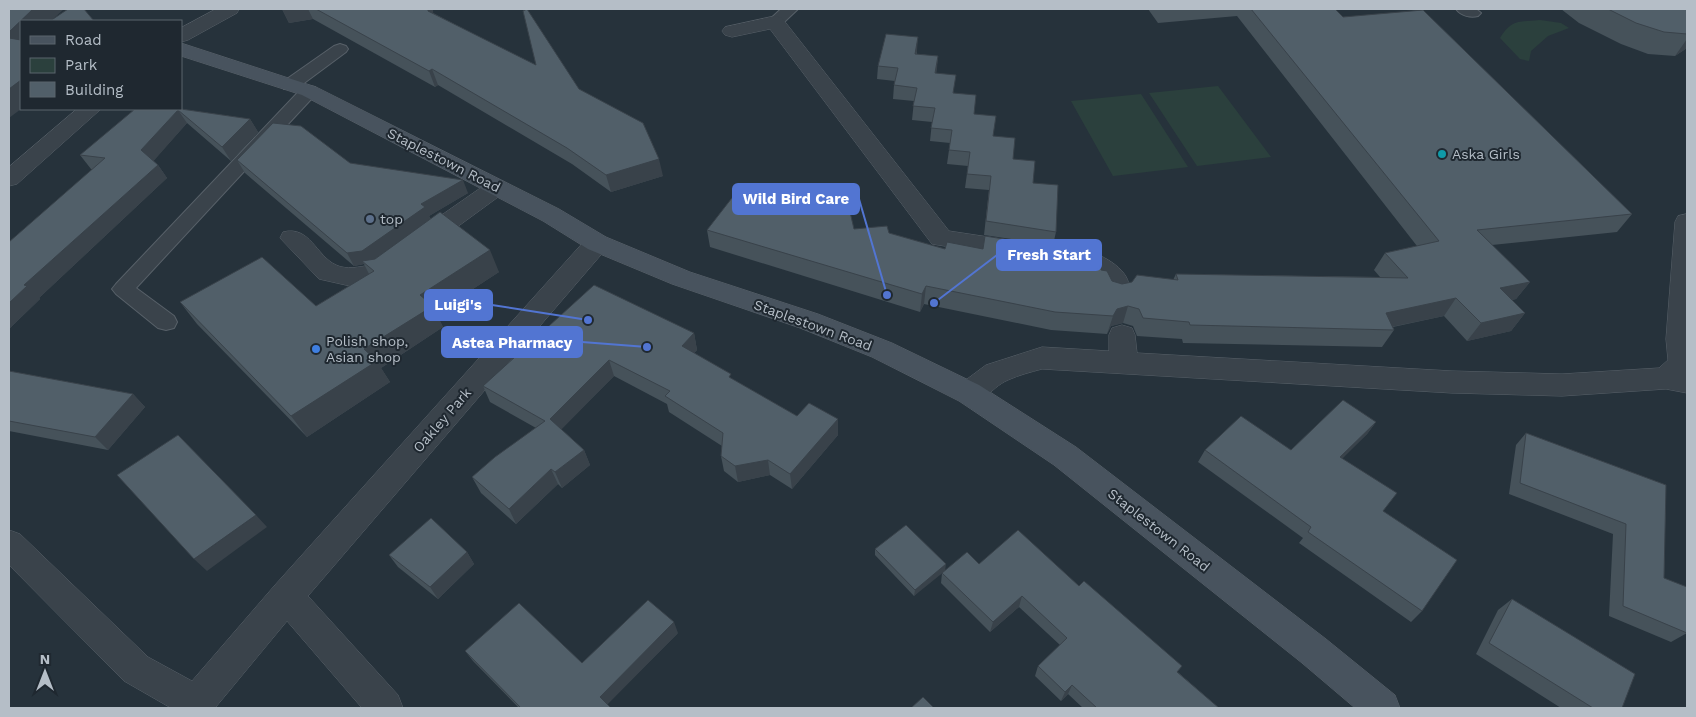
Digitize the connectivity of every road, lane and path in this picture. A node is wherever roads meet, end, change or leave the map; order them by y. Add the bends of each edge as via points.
1 (230, 9) edge
2 (783, 15) edge
3 (732, 31) dead end
4 (182, 35) edge
5 (182, 49) edge
6 (340, 49) dead end
7 (300, 88) junction
8 (89, 110) edge
9 (9, 179) edge
10 (497, 187) junction
11 (1687, 222) edge
12 (292, 238) dead end
13 (598, 243) junction
14 (1117, 291) edge
15 (166, 322) dead end
16 (1122, 335) dead end
17 (1124, 364) junction
18 (1677, 380) edge
19 (969, 393) junction
20 (9, 544) edge
21 (287, 596) junction
22 (195, 706) edge
23 (385, 708) edge
24 (1382, 708) edge

1 - 4 street
2 - 3 street
2 - 14 street via 940,238 1087,260 1116,279
5 - 7 main road, Staplestown Road
6 - 7 lane
7 - 10 main road, Staplestown Road
7 - 15 lane via 123,289
8 - 9 street
10 - 12 street via 377,273 350,277 328,273
10 - 13 main road, Staplestown Road
11 - 18 street via 1680,339 1682,364
13 - 19 main road, Staplestown Road via 681,278 809,321 882,350
13 - 21 street, Oakley Park
16 - 17 street
17 - 18 street via 1452,382 1562,385
17 - 19 street via 1042,358 996,373
19 - 24 main road, Staplestown Road via 1065,456
20 - 22 street via 136,669
21 - 22 street, Oakley Park
21 - 23 street

